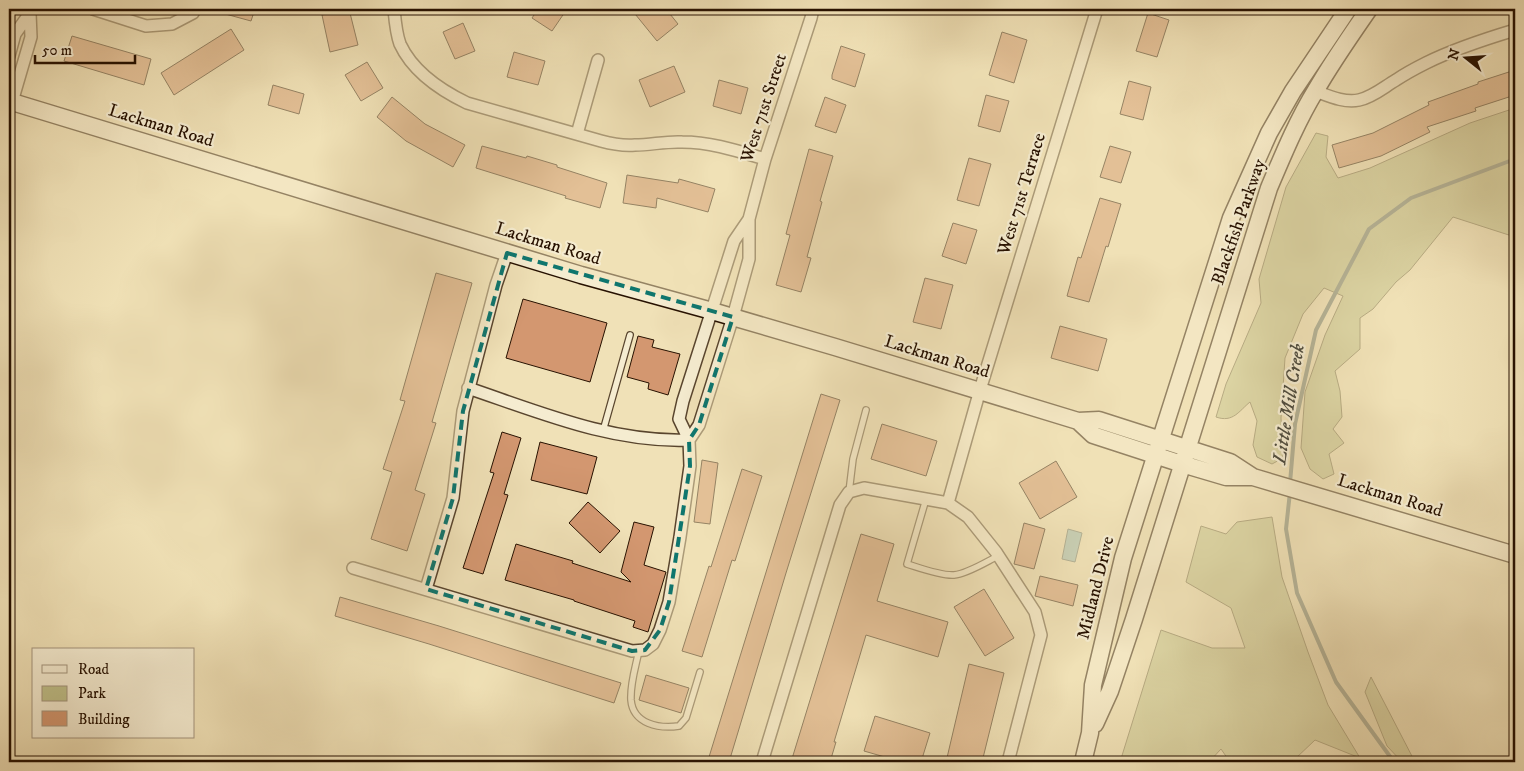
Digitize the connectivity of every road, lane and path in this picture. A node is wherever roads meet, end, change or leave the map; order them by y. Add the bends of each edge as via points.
1 (93, 9) edge
2 (195, 9) edge
3 (394, 9) edge
4 (813, 9) edge
5 (1097, 9) edge
6 (1348, 9) edge
7 (1369, 9) edge
8 (31, 11) edge
9 (1515, 30) edge
10 (9, 56) edge
11 (598, 60) dead end
12 (1315, 91) junction
13 (11, 102) edge
14 (577, 134) junction
15 (765, 159) junction
16 (749, 219) junction
17 (507, 253) junction
18 (712, 311) junction
19 (733, 317) junction
20 (630, 335) dead end
21 (468, 388) junction
22 (980, 390) junction
23 (866, 410) dead end
24 (603, 431) junction
25 (689, 440) junction
26 (1157, 447) junction
27 (1184, 456) junction
28 (849, 492) junction
29 (926, 499) junction
30 (948, 503) junction
31 (1515, 555) edge
32 (998, 556) junction
33 (353, 568) dead end
34 (426, 589) junction
35 (639, 650) junction
36 (700, 672) dead end
37 (1090, 733) junction
38 (762, 762) edge
39 (1008, 762) edge
40 (1083, 762) edge

1 - 2 street via 146,26 172,24
3 - 14 street via 400,43 409,59 421,74 449,94 468,103
4 - 15 street, West 71st Street
5 - 22 street, West 71st Terrace
6 - 26 main road, Blackfish Parkway via 1293,91 1251,171 1231,218
7 - 12 main road, Blackfish Parkway
8 - 10 street via 16,34
8 - 13 street via 31,37
9 - 12 street via 1427,62 1360,100 1342,100
11 - 14 street
12 - 27 main road, Blackfish Parkway via 1269,188
13 - 17 main road, Lackman Road
14 - 15 street via 617,145 682,142 720,146
15 - 16 street, West 71st Street
16 - 18 street, West 71st Street via 734,241
16 - 19 street, West 71st Street via 749,259
17 - 18 main road, Lackman Road
17 - 21 street
18 - 19 main road, Lackman Road
18 - 25 street, West 71st Street via 679,419
19 - 22 main road, Lackman Road
19 - 25 street, West 71st Street via 699,425
20 - 24 lane
21 - 24 street
21 - 34 street via 462,411 453,498
22 - 26 main road, Lackman Road via 1078,421 1093,435
22 - 30 street, West 71st Terrace
23 - 28 lane
24 - 25 street via 664,441
25 - 35 street via 690,466 669,602 653,644
26 - 27 main road, Lackman Road
26 - 37 main road, Midland Drive via 1116,585 1093,685
27 - 31 main road, Lackman Road via 1226,477 1253,476
27 - 37 main road, Midland Drive via 1110,691
28 - 29 street via 864,488
28 - 38 street via 840,506
29 - 30 street
29 - 32 lane via 907,564 948,576 963,574
30 - 32 street via 968,517
32 - 39 street via 1035,612 1041,635
33 - 34 street
34 - 35 street
35 - 36 lane via 631,701 635,713 658,727 679,726 686,718
37 - 40 main road, Midland Drive

